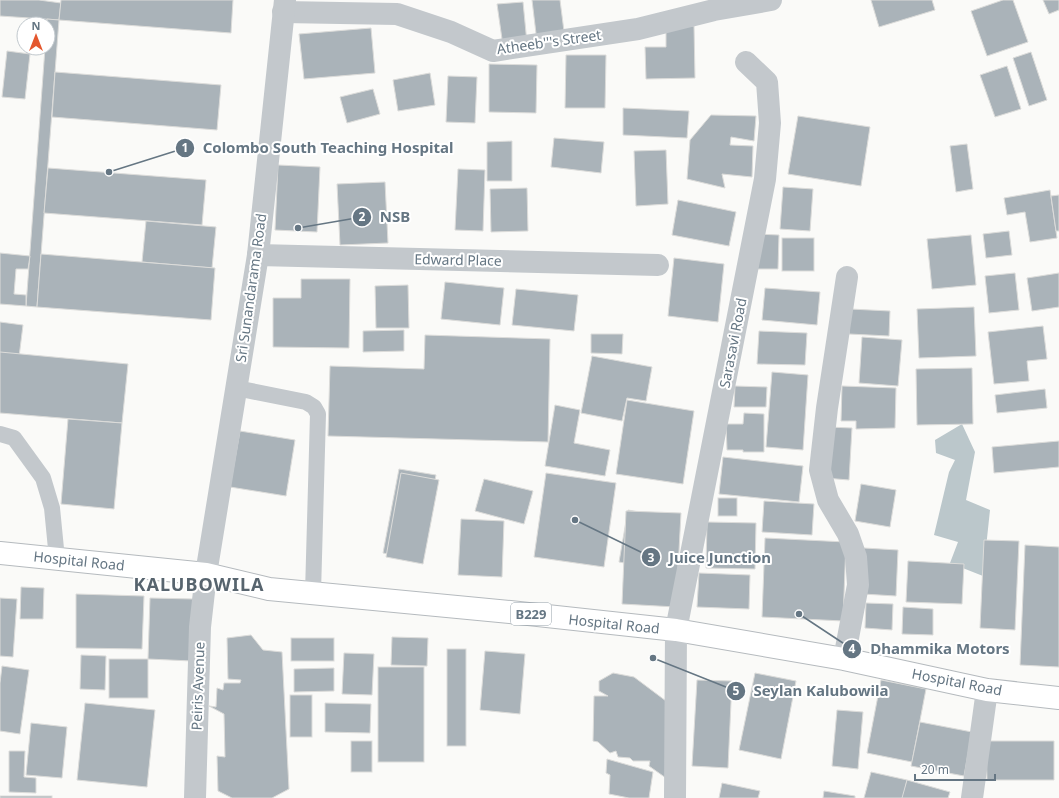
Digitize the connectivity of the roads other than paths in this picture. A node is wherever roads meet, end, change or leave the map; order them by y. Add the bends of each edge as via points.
1 (771, 0) edge
2 (284, 6) edge
3 (746, 62) dead end
4 (258, 255) junction
5 (658, 265) dead end
6 (847, 277) dead end
7 (236, 388) junction
8 (0, 434) edge
9 (0, 553) edge
10 (57, 559) junction
11 (206, 574) junction
12 (313, 593) junction
13 (676, 630) junction
14 (844, 659) junction
15 (987, 690) junction
16 (1059, 698) edge
17 (195, 798) edge
18 (675, 798) edge
19 (972, 798) edge

1 - 2 street, Atheeb'''s Street via 714,10 638,29 493,51 450,32 398,14
2 - 4 street, Sri Sunandarama Road
3 - 13 street, Sarasavi Road via 767,82 770,123 765,179
4 - 5 street, Edward Place
4 - 7 street, Sri Sunandarama Road
6 - 14 street via 820,470 828,500 848,534 856,557 858,585
7 - 11 street, Sri Sunandarama Road
7 - 12 lane via 306,402 314,407 318,414
8 - 10 lane via 14,438 43,478 52,508
9 - 10 main road, Hospital Road / B229
10 - 11 main road, Hospital Road / B229
11 - 12 main road, Hospital Road / B229 via 269,589
11 - 17 street, Peiris Avenue via 200,626
12 - 13 main road, Hospital Road / B229
13 - 14 main road, Hospital Road / B229
13 - 18 street, Sarasavi Road
14 - 15 main road, Hospital Road / B229
15 - 16 main road, Hospital Road / B229
15 - 19 street

